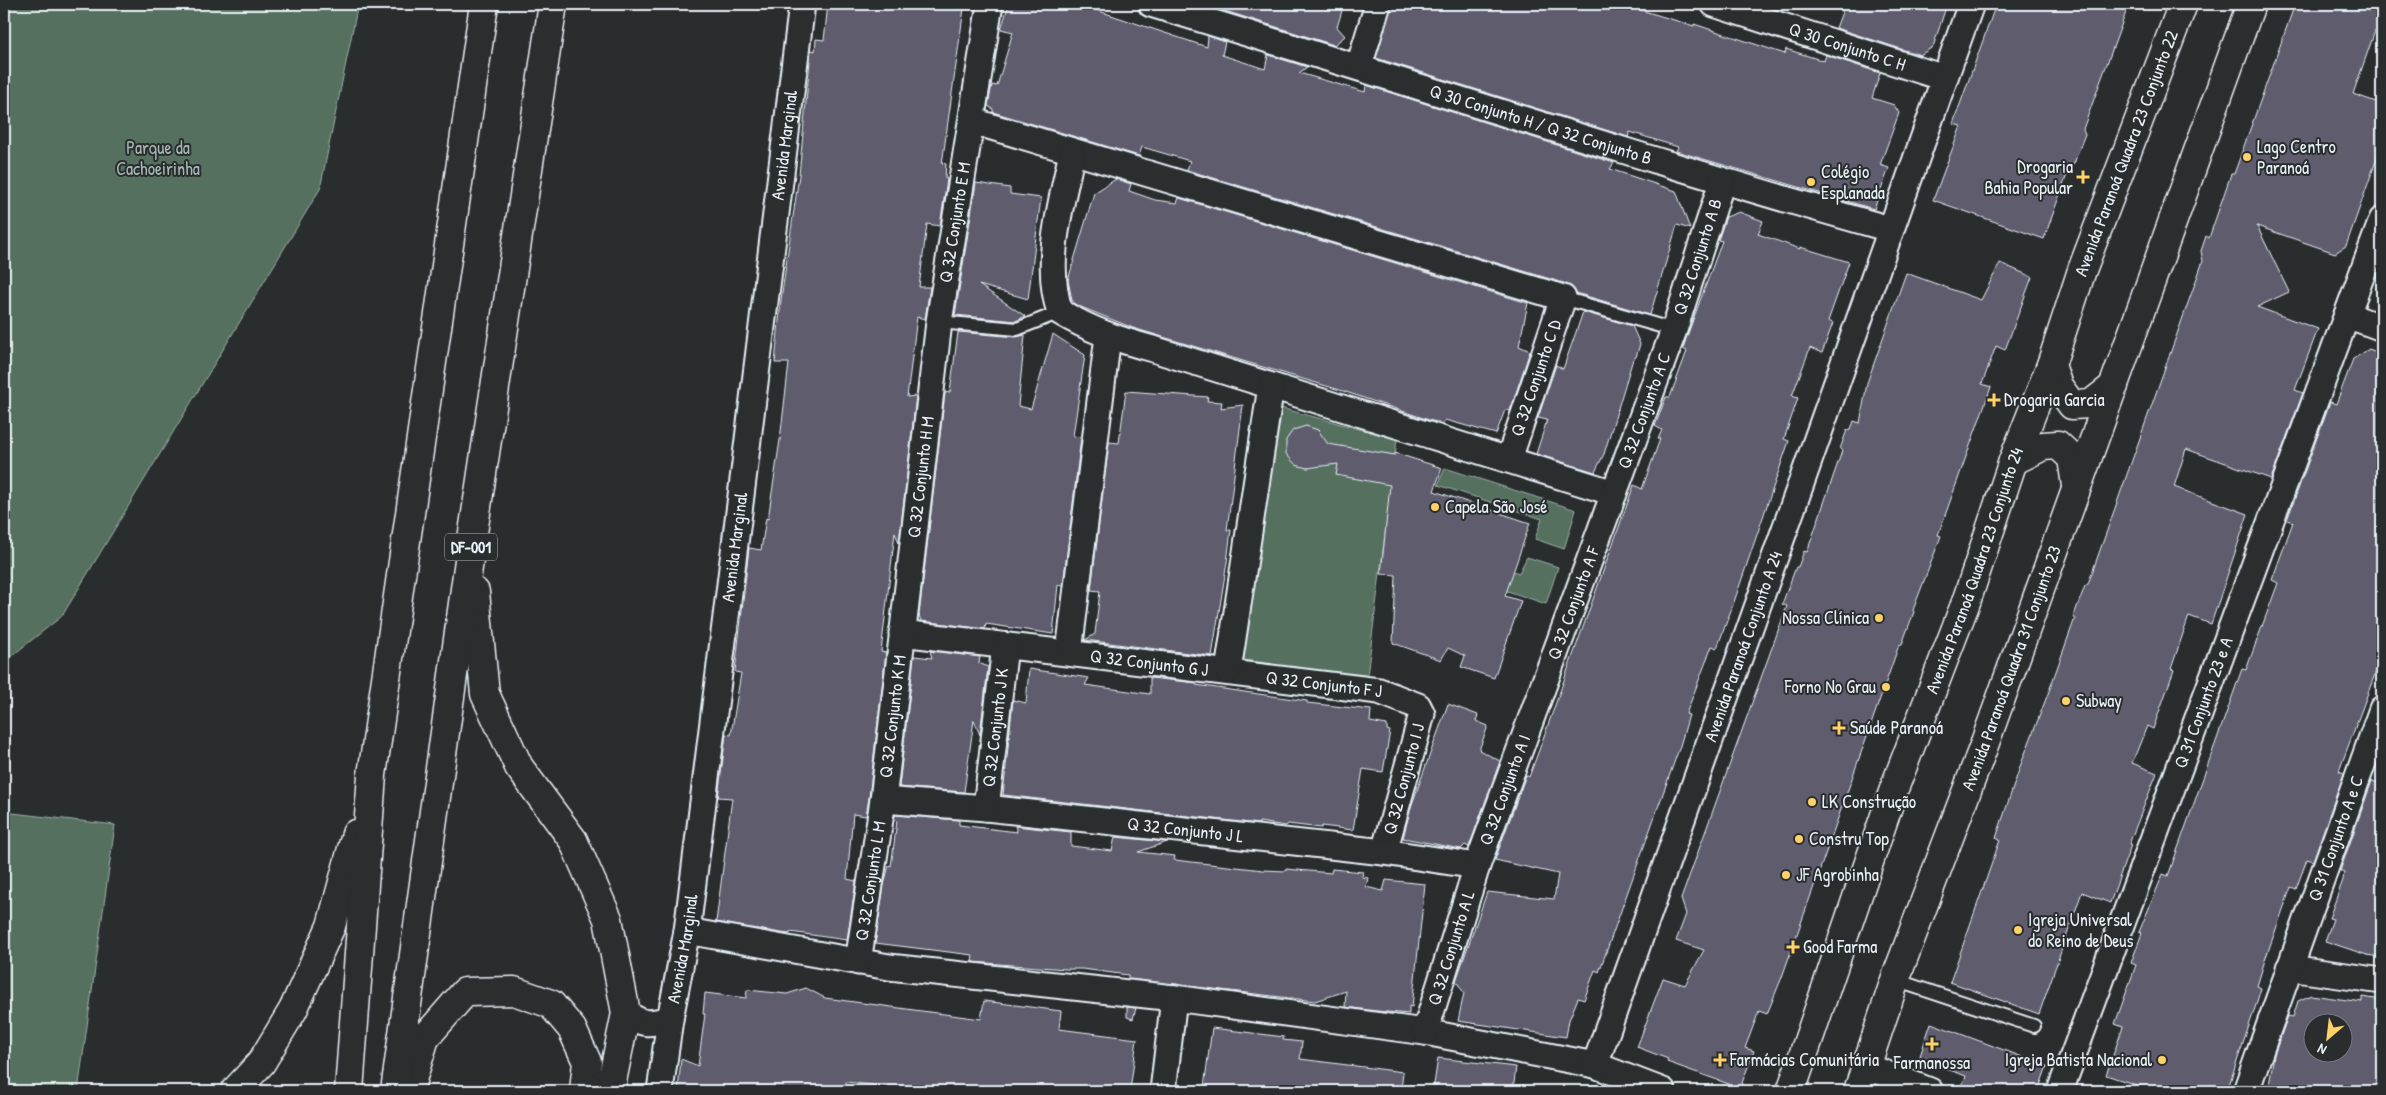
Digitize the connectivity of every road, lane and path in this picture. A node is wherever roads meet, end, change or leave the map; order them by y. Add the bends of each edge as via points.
1 (484, 4) edge
2 (553, 4) edge
3 (802, 4) edge
4 (990, 4) edge
5 (1151, 4) edge
6 (1378, 4) edge
7 (1714, 4) edge
8 (1971, 4) edge
9 (2183, 4) edge
10 (2251, 4) edge
11 (1754, 10) edge
12 (1359, 66) junction
13 (1944, 78) junction
14 (972, 121) junction
15 (1072, 152) junction
16 (1722, 182) junction
17 (2382, 220) edge
18 (1890, 229) junction
19 (1563, 298) junction
20 (2071, 303) joint
21 (1060, 312) junction
22 (2347, 315) junction
23 (939, 322) junction
24 (2382, 328) edge
25 (1674, 330) junction
26 (1108, 336) junction
27 (2051, 365) junction
28 (1272, 386) junction
29 (2114, 386) junction
30 (1508, 459) junction
31 (2013, 461) junction
32 (2076, 486) junction
33 (1614, 493) junction
34 (471, 546) junction
35 (902, 633) junction
36 (1005, 646) junction
37 (1069, 652) junction
38 (1228, 671) junction
39 (1418, 706) joint
40 (2382, 709) edge
41 (1534, 714) joint
42 (372, 775) junction
43 (883, 800) junction
44 (986, 808) junction
45 (1384, 852) junction
46 (1477, 866) junction
47 (687, 931) junction
48 (858, 962) junction
49 (2289, 968) junction
50 (1895, 980) junction
51 (2382, 981) edge
52 (1174, 998) junction
53 (626, 1013) junction
54 (670, 1019) junction
55 (2034, 1026) dead end
56 (1425, 1032) junction
57 (1595, 1065) junction
58 (1866, 1066) junction
59 (235, 1091) edge
60 (350, 1091) edge
61 (395, 1091) edge
62 (408, 1091) edge
63 (584, 1091) edge
64 (610, 1091) edge
65 (660, 1091) edge
66 (1163, 1091) edge
67 (1663, 1091) edge
68 (1791, 1091) edge
69 (1858, 1091) edge
70 (1930, 1091) edge
71 (2060, 1091) edge
72 (2246, 1091) edge

1 - 42 main road
2 - 34 main road, DF-001
3 - 47 street, Avenida Marginal
4 - 14 street, Q 32 Conjunto E M
5 - 12 street, Q 30 Conjunto H / Q 32 Conjunto B
6 - 12 street
7 - 11 street, Q 30 Conjunto C H
8 - 13 street, Avenida Paranoá Conjunto A 24
9 - 20 main road, Avenida Paranoá Quadra 23 Conjunto 22
10 - 29 main road, Avenida Paranoá Quadra 31 Conjunto 23
11 - 13 street, Q 30 Conjunto C H
12 - 16 street, Q 30 Conjunto H / Q 32 Conjunto B
13 - 18 street, Avenida Paranoá Conjunto A 24
14 - 15 street
14 - 23 street, Q 32 Conjunto E M
15 - 19 street
15 - 21 street via 1054,248 1056,301
16 - 18 street, Q 30 Conjunto H / Q 32 Conjunto B
16 - 25 street, Q 32 Conjunto A B
17 - 22 street, Q 31 Conjunto 23 e A
18 - 57 street, Avenida Paranoá Conjunto A 24
19 - 25 lane
19 - 30 street, Q 32 Conjunto C D
20 - 27 main road, Avenida Paranoá Quadra 23 Conjunto 24
21 - 23 lane via 1017,329
21 - 26 street
22 - 24 street
22 - 71 street, Q 31 Conjunto 23 e A
23 - 35 street, Q 32 Conjunto H M
25 - 33 street, Q 32 Conjunto A C
26 - 28 street
26 - 37 street
27 - 29 main road via 2058,386 2072,405 2091,404
27 - 31 main road, Avenida Paranoá Quadra 23 Conjunto 24
28 - 30 street
28 - 38 street
29 - 32 main road, Avenida Paranoá Quadra 31 Conjunto 23
30 - 33 street
31 - 32 main road via 2043,446 2058,445 2072,458
31 - 68 main road, Avenida Paranoá Quadra 23 Conjunto 24 via 1966,602 1894,789
32 - 50 main road, Avenida Paranoá Quadra 31 Conjunto 23 via 1983,748
33 - 41 street, Q 32 Conjunto A F
34 - 53 main road via 485,694 519,767 573,840 608,919
34 - 61 main road, DF-001
35 - 36 street, Q 32 Conjunto G J
35 - 43 street, Q 32 Conjunto K M
36 - 37 street, Q 32 Conjunto G J
36 - 44 street, Q 32 Conjunto J K
37 - 38 street, Q 32 Conjunto G J
38 - 39 street, Q 32 Conjunto F J via 1379,691
39 - 45 street, Q 32 Conjunto I J via 1422,714
40 - 49 street, Q 31 Conjunto A e C
41 - 46 street, Q 32 Conjunto A I
42 - 59 main road via 332,926 293,1010 261,1063
42 - 60 main road
43 - 44 street, Q 32 Conjunto J L
43 - 48 street, Q 32 Conjunto L M
44 - 45 street, Q 32 Conjunto J L
45 - 46 street, Q 32 Conjunto J L
46 - 56 street, Q 32 Conjunto A L
47 - 48 street
47 - 54 street, Avenida Marginal
48 - 52 street
49 - 51 street
49 - 72 street, Q 31 Conjunto A e C
50 - 55 lane
50 - 58 main road, Avenida Paranoá Quadra 31 Conjunto 23
52 - 56 street
52 - 66 street
53 - 54 street via 639,1022 652,1024
53 - 64 main road
54 - 65 street, Avenida Marginal
56 - 57 street
57 - 67 street
58 - 69 main road, Avenida Paranoá Quadra 31 Conjunto 23
58 - 70 street
62 - 63 main road via 425,1038 465,992 514,991 551,1004 572,1029 587,1062

